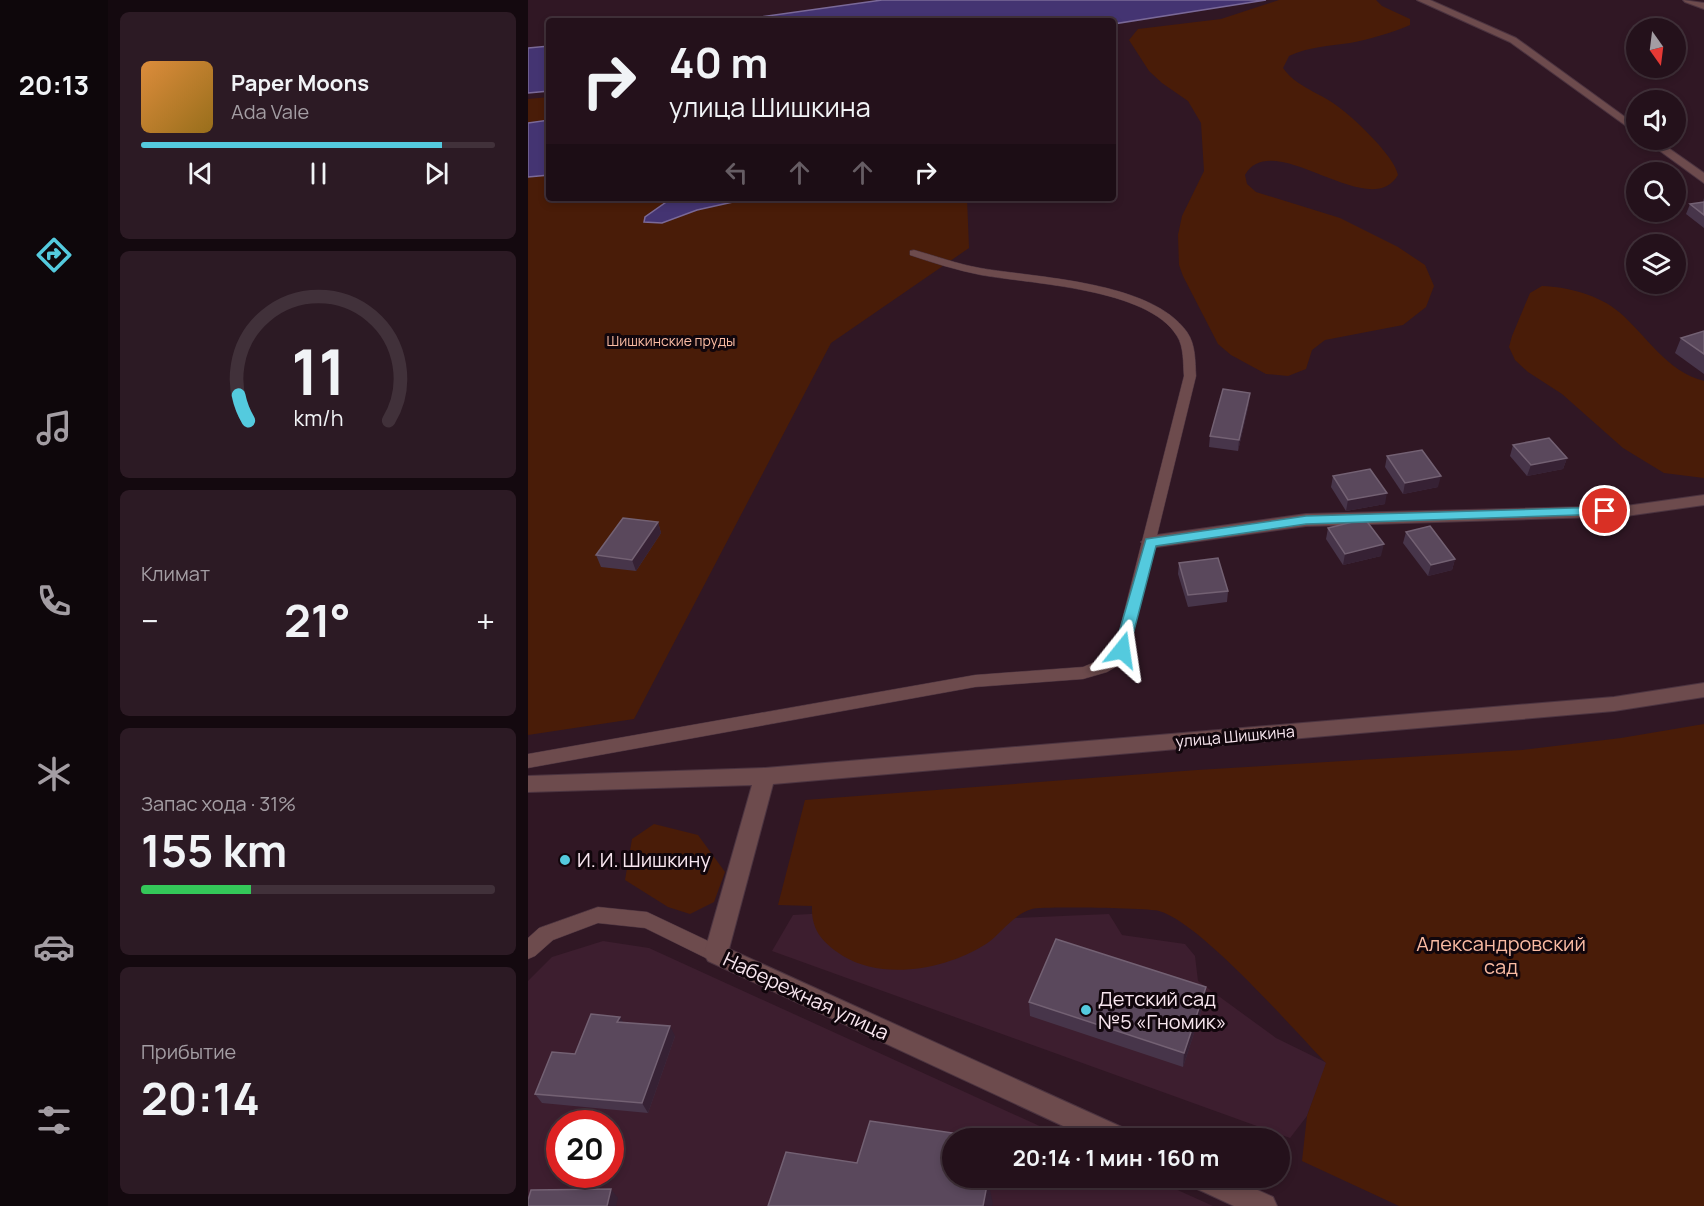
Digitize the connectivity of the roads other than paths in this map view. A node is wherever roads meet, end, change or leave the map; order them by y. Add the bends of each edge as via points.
1 (1422, 0) edge
2 (1688, 0) edge
3 (1704, 6) edge
4 (1626, 123) edge
5 (1664, 150) edge
6 (1704, 179) edge
7 (914, 253) dead end
8 (1704, 500) edge
9 (1150, 542) junction
10 (1704, 690) edge
11 (528, 761) edge
12 (765, 776) junction
13 (528, 784) edge
14 (528, 950) edge
15 (716, 954) junction
16 (1095, 1128) edge
17 (1224, 1188) edge
18 (1264, 1206) edge

1 - 4 street via 1513,40
2 - 3 street
5 - 6 street
7 - 9 lane via 958,267 1101,291 1155,308 1181,331 1188,348 1190,376
8 - 9 street via 1626,511 1306,520
9 - 11 lane via 1122,650 1101,668 1083,673 975,681
10 - 12 street, улица Шишкина via 1614,704
12 - 13 street
12 - 15 street, Набережная улица
14 - 15 lane via 546,933 598,915 647,920
15 - 16 street, Набережная улица
17 - 18 street

